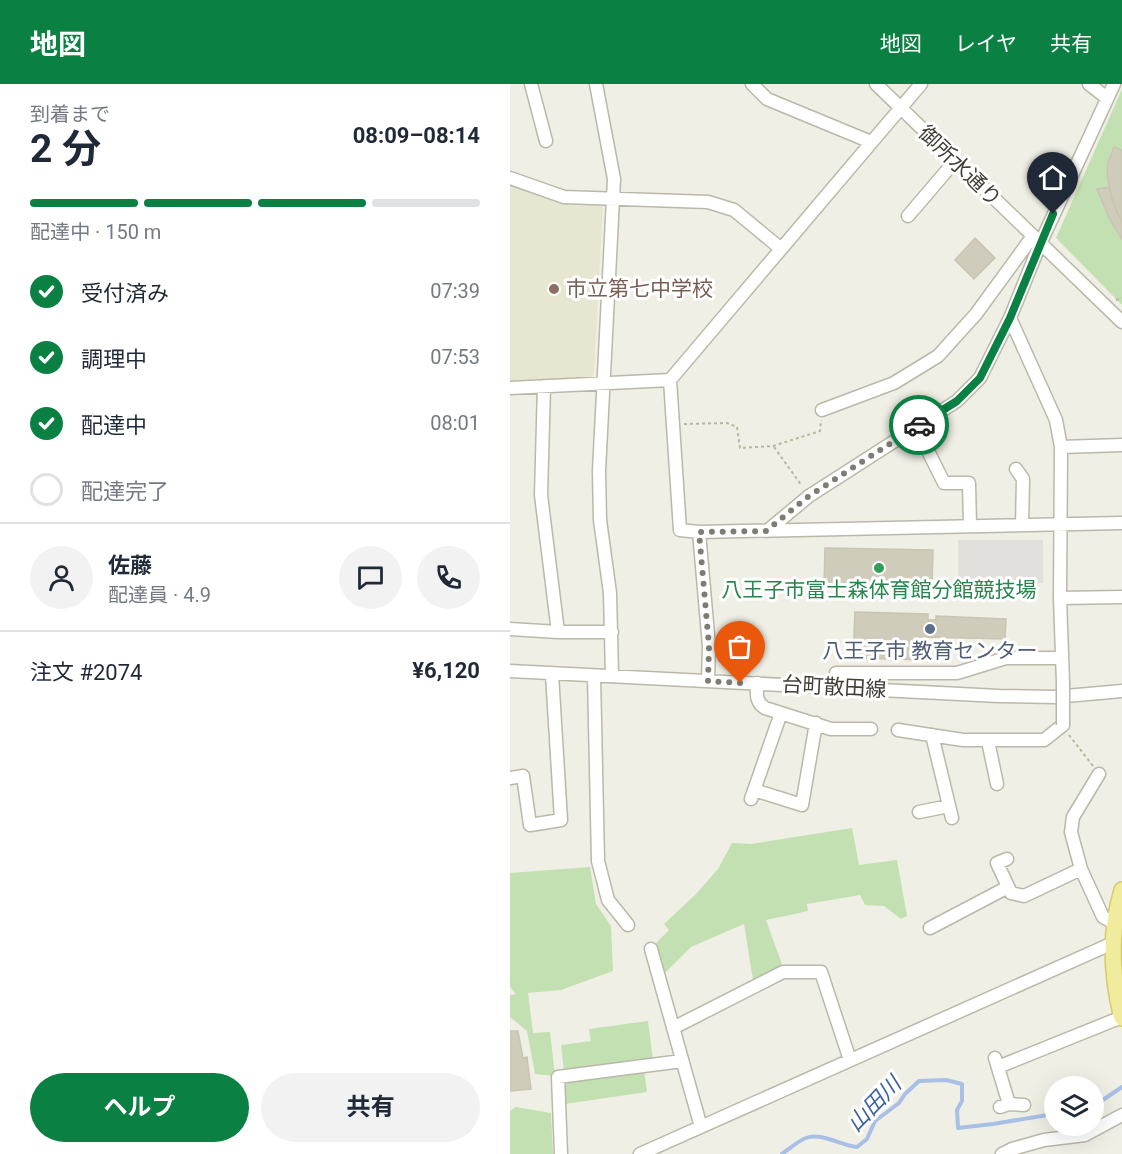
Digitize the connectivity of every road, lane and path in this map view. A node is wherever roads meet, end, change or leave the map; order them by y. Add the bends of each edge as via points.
1 (531, 84) edge
2 (596, 84) edge
3 (752, 84) edge
4 (876, 84) edge
5 (921, 84) edge
6 (1089, 84) edge
7 (1113, 84) edge
8 (1107, 98) junction
9 (901, 108) junction
10 (546, 141) dead end
11 (871, 142) junction
12 (955, 161) junction
13 (510, 178) edge
14 (613, 198) junction
15 (908, 216) dead end
16 (1037, 239) junction
17 (780, 248) junction
18 (1122, 298) edge
19 (1113, 301) dead end
20 (1010, 318) junction
21 (1122, 322) edge
22 (670, 380) junction
23 (603, 382) junction
24 (544, 386) junction
25 (510, 388) edge
26 (822, 410) joint
27 (672, 424) junction
28 (916, 427) junction
29 (1122, 445) edge
30 (773, 446) junction
31 (1061, 447) junction
32 (1016, 469) dead end
33 (809, 496) junction
34 (1122, 523) edge
35 (1060, 524) junction
36 (1022, 525) junction
37 (970, 526) junction
38 (766, 531) junction
39 (699, 532) junction
40 (1122, 597) edge
41 (1060, 598) junction
42 (510, 628) edge
43 (558, 632) junction
44 (612, 632) junction
45 (1062, 657) junction
46 (510, 671) edge
47 (552, 674) junction
48 (594, 676) junction
49 (612, 676) junction
50 (708, 681) junction
51 (757, 684) junction
52 (835, 687) junction
53 (1122, 691) edge
54 (781, 713) junction
55 (816, 723) junction
56 (1063, 724) junction
57 (871, 729) dead end
58 (898, 730) dead end
59 (932, 735) junction
60 (988, 741) junction
61 (1099, 774) joint
62 (510, 778) edge
63 (997, 783) dead end
64 (919, 812) dead end
65 (1007, 858) dead end
66 (1081, 869) junction
67 (1008, 887) junction
68 (1121, 898) edge
69 (1114, 923) junction
70 (628, 925) dead end
71 (930, 928) dead end
72 (1113, 943) junction
73 (651, 949) dead end
74 (1122, 1017) edge
75 (673, 1028) junction
76 (850, 1059) junction
77 (682, 1061) junction
78 (1024, 1105) dead end
79 (1122, 1115) edge
80 (701, 1127) junction
81 (1024, 1150) edge
82 (561, 1154) edge
83 (640, 1154) edge
84 (1002, 1154) edge

1 - 10 street
2 - 14 street via 614,179
3 - 11 street via 767,99
4 - 9 street, 御所水通り
5 - 9 street
6 - 8 street
7 - 8 street
8 - 16 street
9 - 11 street
9 - 12 street, 御所水通り
11 - 17 street
12 - 15 street
12 - 16 street, 御所水通り
13 - 14 street via 564,197
14 - 17 street via 708,202 734,210
14 - 23 street
16 - 20 street
16 - 21 street, 御所水通り
16 - 26 street via 938,356 894,383
17 - 22 street
18 - 19 path
20 - 28 street via 980,378 957,401
20 - 31 street via 1056,420
22 - 23 street
22 - 27 street
23 - 24 street
23 - 44 street via 600,520
24 - 25 street
24 - 43 street via 541,495
26 - 30 path via 820,430
27 - 30 path via 728,423 737,427 740,448
27 - 39 street via 680,530
28 - 33 street
28 - 37 street via 944,483 969,483
29 - 31 street
30 - 33 path
31 - 35 street
32 - 36 street via 1023,479
33 - 38 street
34 - 35 street
35 - 36 street
35 - 41 street
36 - 37 street
37 - 38 street
38 - 39 street
39 - 50 street via 709,646
40 - 41 street
41 - 45 street
42 - 43 street
43 - 44 street
44 - 49 street
45 - 52 street via 1006,658 957,673 836,673
45 - 56 street, bridge
46 - 47 street, 台町散田線
47 - 48 street, 台町散田線
47 - 62 street via 561,820 530,825 523,776
48 - 49 street, 台町散田線
48 - 70 street via 598,861 608,900
49 - 50 street, 台町散田線
50 - 51 street, 台町散田線
51 - 52 street, 台町散田線
51 - 54 street via 759,705
52 - 53 street, 台町散田線 via 1039,697
54 - 55 street
54 - 55 street via 752,795 802,805
55 - 57 street via 831,729
56 - 60 street via 1044,740
56 - 61 path
58 - 59 street
59 - 60 street
59 - 64 street via 951,812
60 - 63 street
61 - 66 street via 1071,824
65 - 67 street via 997,864
66 - 67 street via 1024,896 1011,893
66 - 69 street via 1103,917
67 - 71 street
68 - 69 main road
69 - 72 main road
72 - 74 main road via 1112,964
72 - 76 street
73 - 75 street
74 - 78 street via 996,1062 1005,1105
75 - 76 street via 783,972 821,972
75 - 77 street
76 - 80 street
77 - 80 street
77 - 82 street via 558,1077
79 - 81 street via 1085,1136 1044,1140
80 - 83 street
81 - 84 street

